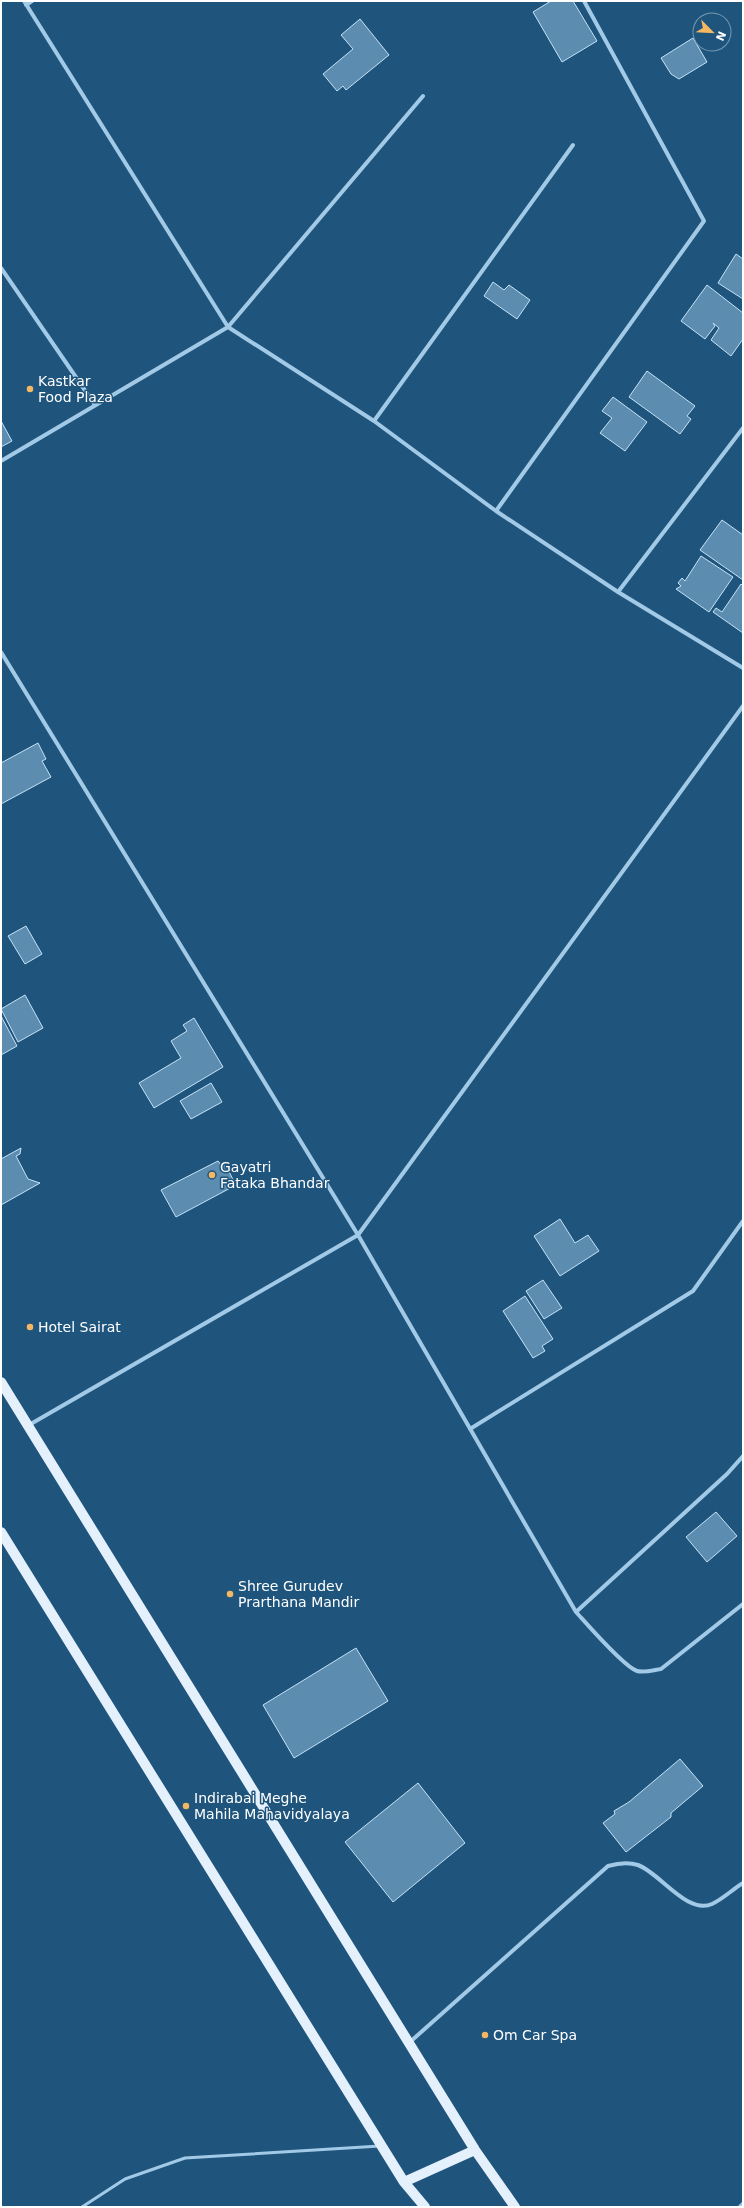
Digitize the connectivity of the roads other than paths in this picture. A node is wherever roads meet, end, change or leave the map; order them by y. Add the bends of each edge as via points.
1 (32, 1) edge
2 (584, 1) edge
3 (25, 3) edge
4 (423, 96) dead end
5 (573, 145) dead end
6 (1, 268) edge
7 (228, 327) junction
8 (96, 405) junction
9 (374, 421) junction
10 (743, 428) edge
11 (1, 461) edge
12 (496, 511) junction
13 (618, 592) junction
14 (1, 652) edge
15 (743, 668) edge
16 (743, 706) edge
17 (743, 1221) edge
18 (358, 1236) junction
19 (1, 1382) edge
20 (27, 1426) junction
21 (470, 1429) junction
22 (743, 1456) edge
23 (1, 1532) edge
24 (743, 1604) edge
25 (576, 1612) junction
26 (743, 1883) edge
27 (410, 2042) junction
28 (384, 2146) junction
29 (475, 2150) junction
30 (404, 2182) junction
31 (743, 2203) edge
32 (82, 2207) edge
33 (425, 2207) edge
34 (515, 2207) edge
35 (738, 2207) edge

1 - 3 street
2 - 12 street via 704,221
3 - 7 street
4 - 7 street
5 - 9 street
6 - 8 street
7 - 8 street
7 - 9 street
8 - 11 street
9 - 12 street
10 - 13 street
12 - 13 street
13 - 15 street
14 - 18 street
16 - 18 street
17 - 21 street via 693,1291
18 - 20 street
18 - 21 street
19 - 20 main road
20 - 27 main road
21 - 25 street
22 - 25 street via 727,1474
23 - 28 main road
24 - 25 street via 662,1670 646,1671 636,1671 625,1663
26 - 27 street via 712,1904 698,1905 688,1901 640,1866 628,1862 608,1866
27 - 29 main road
28 - 30 main road
28 - 32 lane via 185,2158 125,2179
29 - 30 main road
29 - 34 main road
30 - 33 main road
31 - 35 lane

